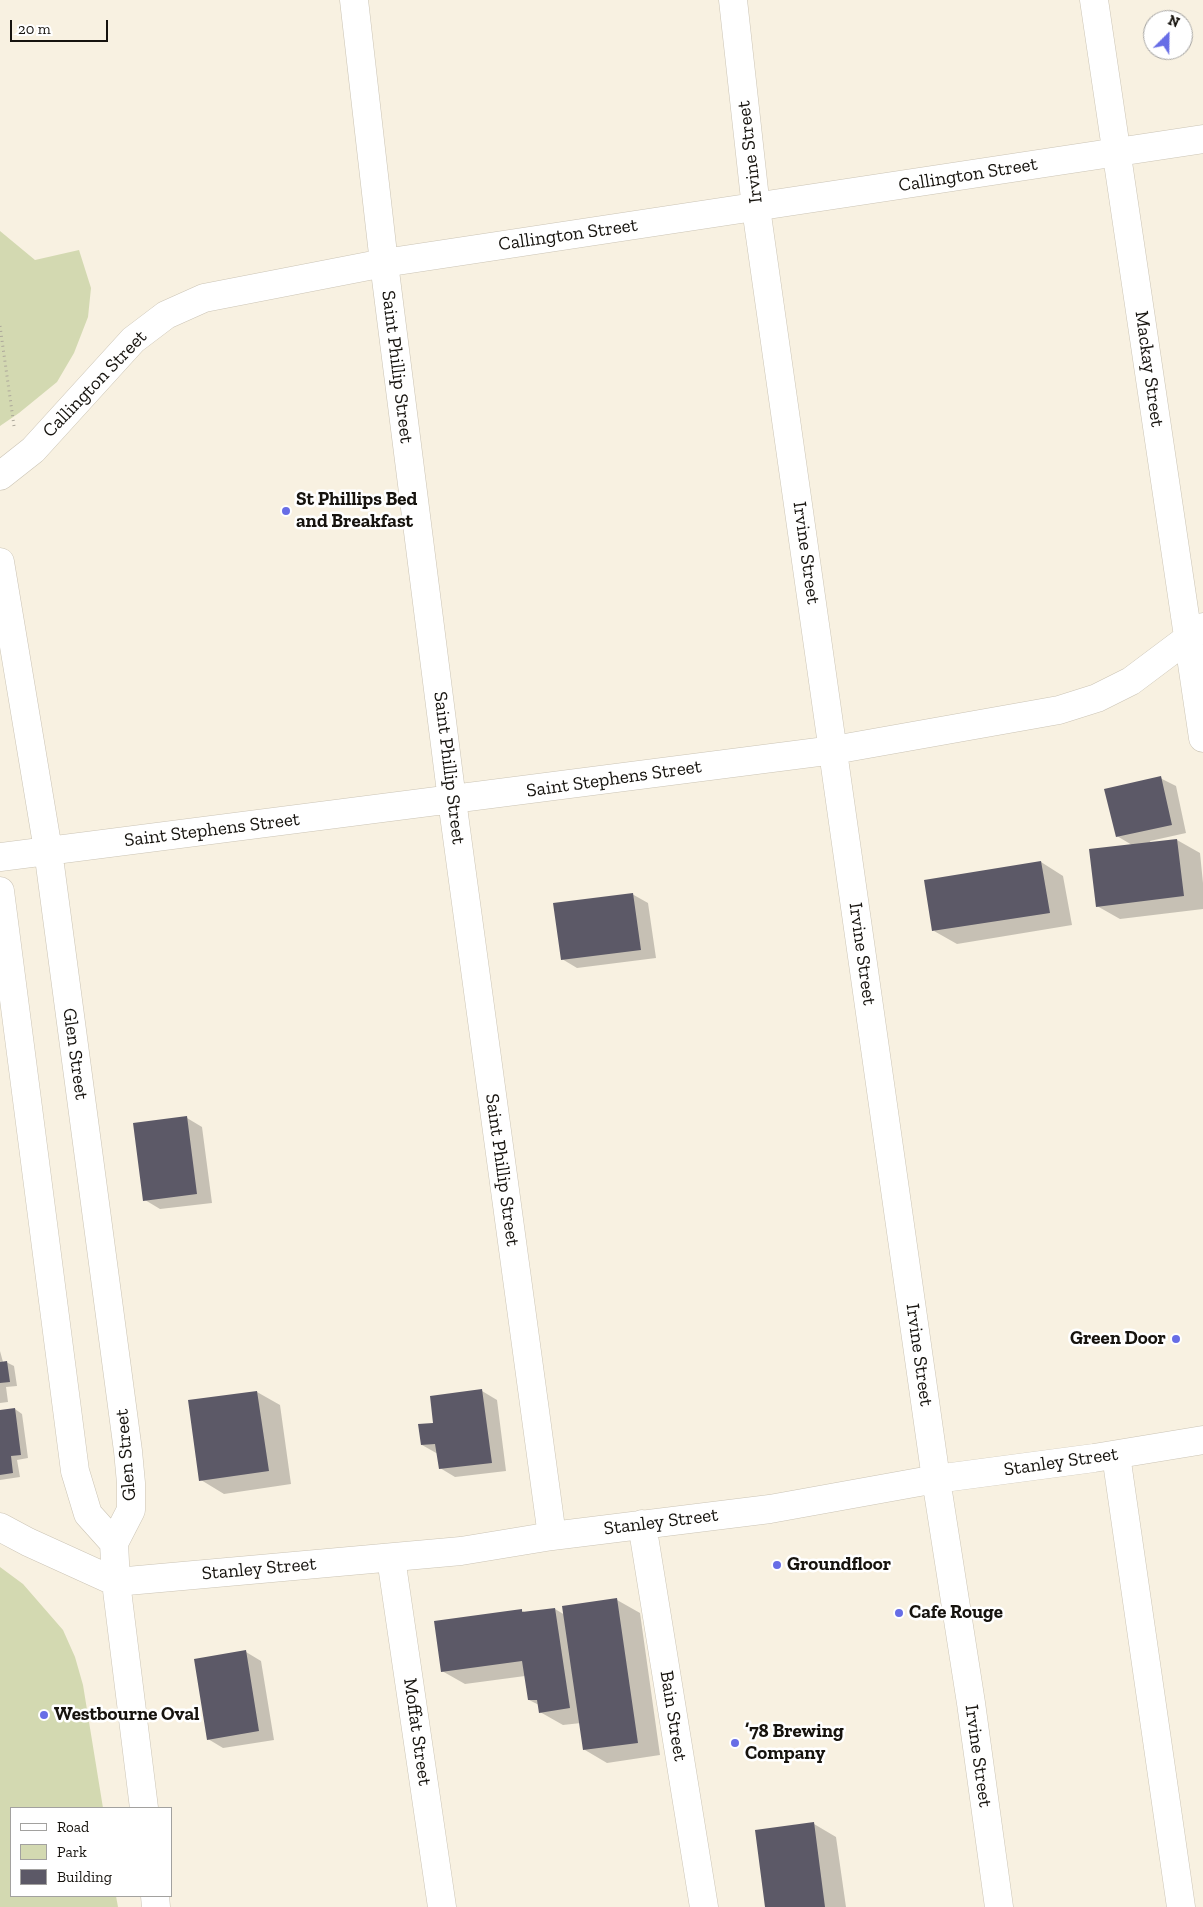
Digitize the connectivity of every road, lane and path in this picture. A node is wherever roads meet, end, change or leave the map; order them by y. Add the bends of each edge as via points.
1 (354, 0) edge
2 (732, 0) edge
3 (1094, 0) edge
4 (1203, 139) edge
5 (1117, 152) junction
6 (756, 208) junction
7 (384, 262) junction
8 (0, 326) edge
9 (33, 450) junction
10 (0, 476) edge
11 (0, 562) edge
12 (1195, 633) edge
13 (1203, 738) edge
14 (834, 750) junction
15 (452, 800) junction
16 (48, 850) junction
17 (0, 857) edge
18 (0, 891) edge
19 (1203, 1440) edge
20 (1116, 1455) junction
21 (936, 1479) junction
22 (642, 1524) junction
23 (0, 1527) edge
24 (552, 1536) junction
25 (114, 1543) junction
26 (390, 1558) junction
27 (116, 1582) junction
28 (144, 1807) edge
29 (442, 1907) edge
30 (704, 1907) edge
31 (999, 1907) edge
32 (1181, 1907) edge

1 - 7 street, Saint Phillip Street
2 - 6 street, Irvine Street
3 - 5 street, Mackay Street
4 - 5 street, Callington Street
5 - 6 street, Callington Street
5 - 12 street, Mackay Street
6 - 7 street, Callington Street
6 - 14 street, Irvine Street
7 - 9 street, Callington Street via 204,298 166,315 133,340
7 - 15 street, Saint Phillip Street
8 - 9 path via 12,424
9 - 10 street, Callington Street
11 - 16 street, Glen Street
12 - 13 street, Mackay Street
12 - 14 street, Saint Stephens Street via 1131,681 1097,698 1059,710
14 - 15 street, Saint Stephens Street
14 - 21 street, Irvine Street
15 - 16 street, Saint Stephens Street
15 - 24 street, Saint Phillip Street
16 - 17 street, Saint Stephens Street
16 - 25 street, Glen Street via 131,1483 131,1510
18 - 25 street via 75,1471 88,1514
19 - 20 street, Stanley Street
20 - 21 street, Stanley Street
20 - 32 street
21 - 22 street, Stanley Street via 770,1509
21 - 31 street, Irvine Street
22 - 24 street, Stanley Street
22 - 30 street, Bain Street
23 - 27 street
24 - 26 street, Stanley Street
25 - 27 street
26 - 27 street, Stanley Street
26 - 29 street, Moffat Street
27 - 28 street

